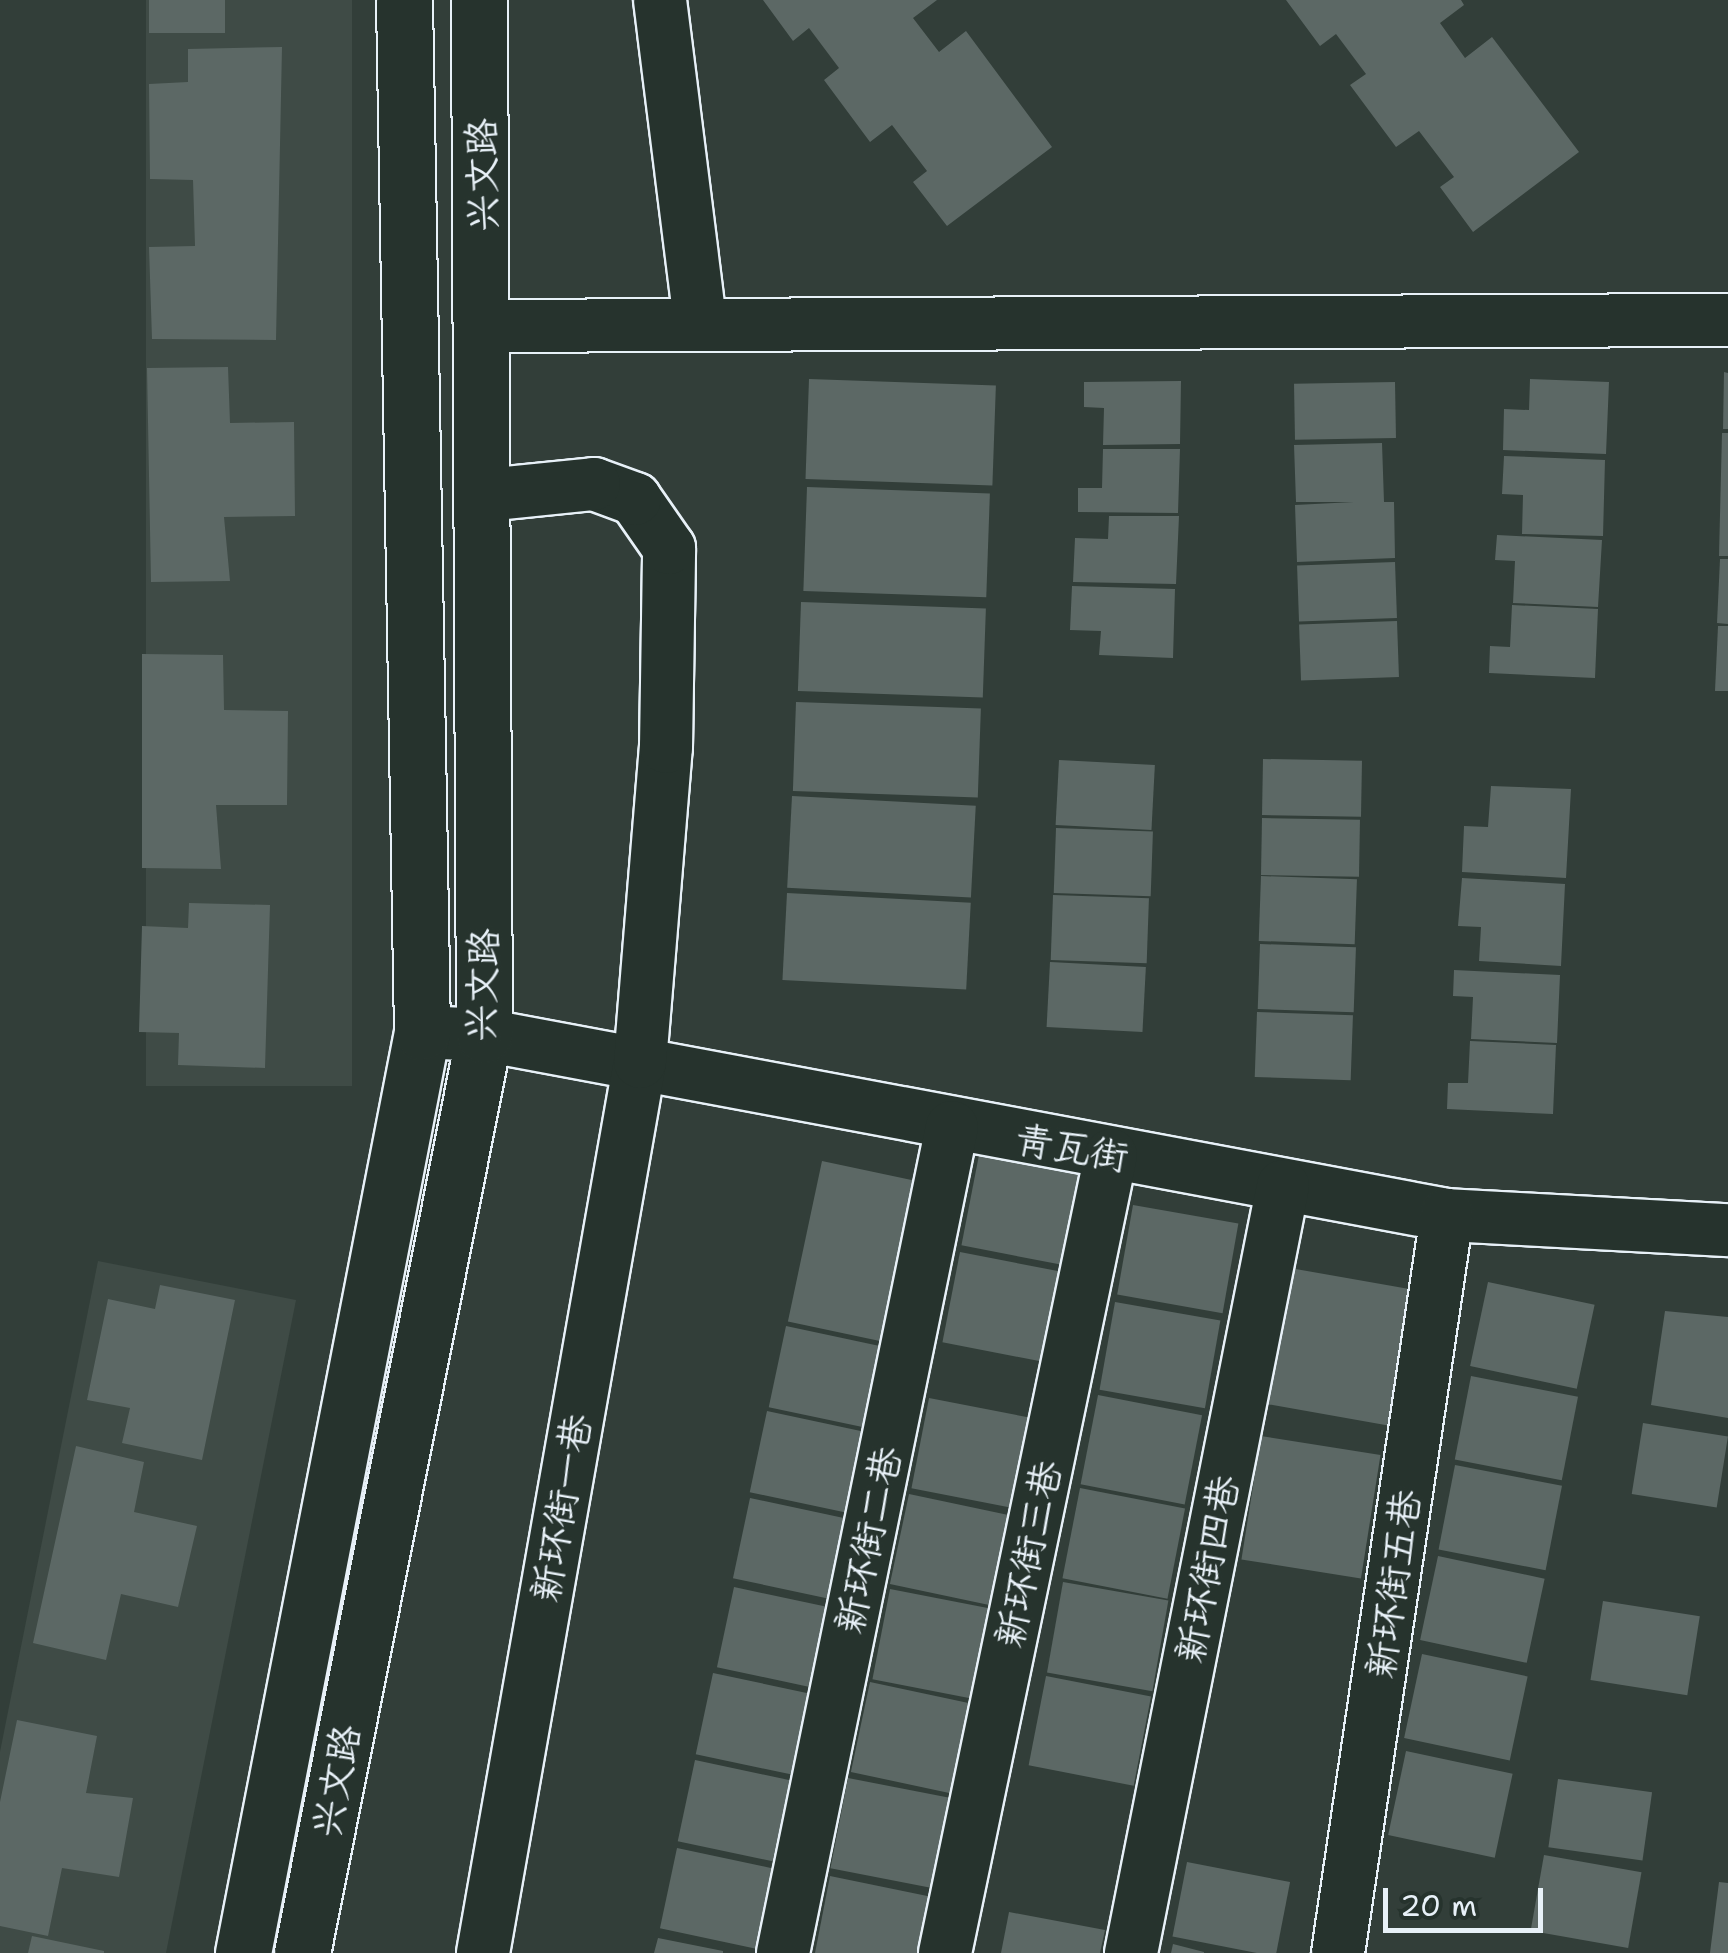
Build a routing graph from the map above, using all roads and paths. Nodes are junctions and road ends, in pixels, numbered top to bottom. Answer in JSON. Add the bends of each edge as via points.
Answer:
{"nodes":[{"id":1,"x":404,"y":0,"type":"edge"},
{"id":2,"x":478,"y":0,"type":"edge"},
{"id":3,"x":660,"y":0,"type":"edge"},
{"id":4,"x":1728,"y":320,"type":"edge"},
{"id":5,"x":700,"y":323,"type":"junction"},
{"id":6,"x":485,"y":326,"type":"junction"},
{"id":7,"x":485,"y":495,"type":"junction"},
{"id":8,"x":422,"y":1032,"type":"junction"},
{"id":9,"x":484,"y":1035,"type":"junction"},
{"id":10,"x":640,"y":1062,"type":"junction"},
{"id":11,"x":952,"y":1127,"type":"junction"},
{"id":12,"x":1111,"y":1155,"type":"junction"},
{"id":13,"x":1283,"y":1186,"type":"junction"},
{"id":14,"x":1447,"y":1214,"type":"junction"},
{"id":15,"x":1728,"y":1230,"type":"edge"},
{"id":16,"x":244,"y":1953,"type":"edge"},
{"id":17,"x":302,"y":1953,"type":"edge"},
{"id":18,"x":483,"y":1953,"type":"edge"},
{"id":19,"x":783,"y":1953,"type":"edge"},
{"id":20,"x":945,"y":1953,"type":"edge"},
{"id":21,"x":1131,"y":1953,"type":"edge"},
{"id":22,"x":1338,"y":1953,"type":"edge"}],
"edges":[{"from":1,"to":8,"type":"main road","name":"兴文路"},
{"from":2,"to":6,"type":"main road","name":"兴文路"},
{"from":3,"to":5,"type":"street"},
{"from":4,"to":5,"type":"street"},
{"from":5,"to":6,"type":"street"},
{"from":6,"to":7,"type":"main road","name":"兴文路"},
{"from":7,"to":9,"type":"main road","name":"兴文路"},
{"from":7,"to":10,"type":"street","name":"新环街一巷","via":[[594,484],[635,500],[669,548],[666,747]]},
{"from":8,"to":9,"type":"street","name":"青瓦街"},
{"from":8,"to":16,"type":"main road","name":"兴文路"},
{"from":9,"to":10,"type":"street","name":"青瓦街"},
{"from":9,"to":17,"type":"main road","name":"兴文路"},
{"from":10,"to":11,"type":"street","name":"青瓦街"},
{"from":10,"to":18,"type":"street","name":"新环街一巷"},
{"from":11,"to":12,"type":"street","name":"青瓦街"},
{"from":11,"to":19,"type":"street","name":"新环街二巷"},
{"from":12,"to":13,"type":"street","name":"青瓦街"},
{"from":12,"to":20,"type":"street","name":"新环街三巷"},
{"from":13,"to":14,"type":"street","name":"青瓦街"},
{"from":13,"to":21,"type":"street","name":"新环街四巷"},
{"from":14,"to":15,"type":"street","name":"青瓦街"},
{"from":14,"to":22,"type":"street","name":"新环街五巷"}]}
